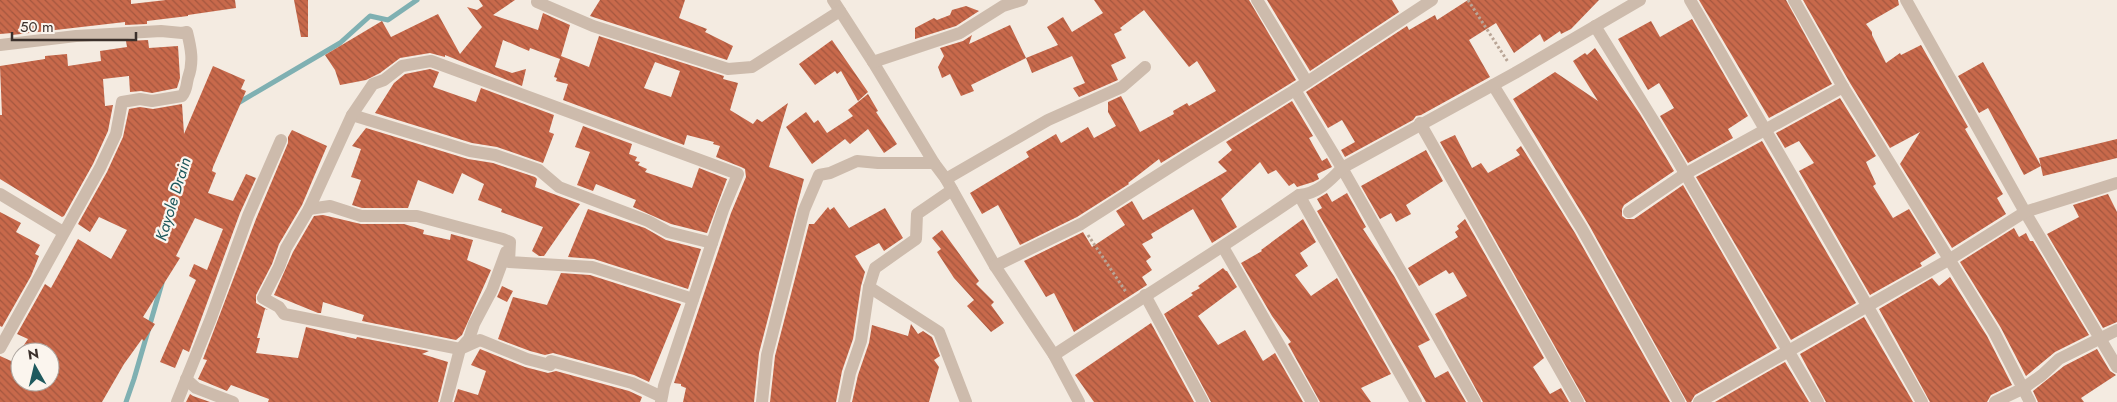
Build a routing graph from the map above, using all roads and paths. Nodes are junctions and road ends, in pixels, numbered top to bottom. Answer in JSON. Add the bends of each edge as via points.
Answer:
{"nodes":[{"id":1,"x":1022,"y":0,"type":"edge"},
{"id":2,"x":1257,"y":0,"type":"edge"},
{"id":3,"x":1432,"y":0,"type":"edge"},
{"id":4,"x":1468,"y":0,"type":"edge"},
{"id":5,"x":1640,"y":0,"type":"edge"},
{"id":6,"x":1690,"y":0,"type":"edge"},
{"id":7,"x":1794,"y":0,"type":"edge"},
{"id":8,"x":1906,"y":0,"type":"edge"},
{"id":9,"x":537,"y":2,"type":"dead end"},
{"id":10,"x":837,"y":5,"type":"edge"},
{"id":11,"x":1595,"y":26,"type":"junction"},
{"id":12,"x":0,"y":45,"type":"edge"},
{"id":13,"x":873,"y":62,"type":"junction"},
{"id":14,"x":1145,"y":67,"type":"dead end"},
{"id":15,"x":1515,"y":73,"type":"junction"},
{"id":16,"x":1307,"y":82,"type":"junction"},
{"id":17,"x":1494,"y":85,"type":"junction"},
{"id":18,"x":1843,"y":87,"type":"junction"},
{"id":19,"x":1296,"y":90,"type":"junction"},
{"id":20,"x":352,"y":115,"type":"junction"},
{"id":21,"x":1420,"y":124,"type":"junction"},
{"id":22,"x":1766,"y":130,"type":"junction"},
{"id":23,"x":281,"y":140,"type":"dead end"},
{"id":24,"x":934,"y":164,"type":"junction"},
{"id":25,"x":1342,"y":168,"type":"junction"},
{"id":26,"x":1685,"y":174,"type":"junction"},
{"id":27,"x":949,"y":185,"type":"junction"},
{"id":28,"x":2115,"y":186,"type":"edge"},
{"id":29,"x":0,"y":194,"type":"edge"},
{"id":30,"x":1299,"y":196,"type":"junction"},
{"id":31,"x":309,"y":209,"type":"junction"},
{"id":32,"x":1629,"y":212,"type":"dead end"},
{"id":33,"x":2025,"y":212,"type":"junction"},
{"id":34,"x":1081,"y":224,"type":"junction"},
{"id":35,"x":63,"y":232,"type":"junction"},
{"id":36,"x":510,"y":242,"type":"junction"},
{"id":37,"x":712,"y":243,"type":"junction"},
{"id":38,"x":1223,"y":247,"type":"junction"},
{"id":39,"x":1950,"y":260,"type":"junction"},
{"id":40,"x":995,"y":266,"type":"junction"},
{"id":41,"x":869,"y":287,"type":"junction"},
{"id":42,"x":1145,"y":295,"type":"junction"},
{"id":43,"x":693,"y":299,"type":"junction"},
{"id":44,"x":1134,"y":303,"type":"junction"},
{"id":45,"x":1868,"y":307,"type":"junction"},
{"id":46,"x":2117,"y":330,"type":"edge"},
{"id":47,"x":2100,"y":338,"type":"junction"},
{"id":48,"x":0,"y":348,"type":"edge"},
{"id":49,"x":460,"y":349,"type":"junction"},
{"id":50,"x":1789,"y":351,"type":"junction"},
{"id":51,"x":1054,"y":355,"type":"junction"},
{"id":52,"x":2117,"y":367,"type":"edge"},
{"id":53,"x":186,"y":379,"type":"junction"},
{"id":54,"x":2022,"y":390,"type":"junction"},
{"id":55,"x":662,"y":399,"type":"edge"},
{"id":56,"x":1706,"y":401,"type":"edge"},
{"id":57,"x":177,"y":402,"type":"edge"},
{"id":58,"x":233,"y":402,"type":"edge"},
{"id":59,"x":446,"y":402,"type":"edge"},
{"id":60,"x":762,"y":402,"type":"edge"},
{"id":61,"x":844,"y":402,"type":"edge"},
{"id":62,"x":966,"y":402,"type":"edge"},
{"id":63,"x":1079,"y":402,"type":"edge"},
{"id":64,"x":1203,"y":402,"type":"edge"},
{"id":65,"x":1312,"y":402,"type":"edge"},
{"id":66,"x":1416,"y":402,"type":"edge"},
{"id":67,"x":1475,"y":402,"type":"edge"},
{"id":68,"x":1578,"y":402,"type":"edge"},
{"id":69,"x":1678,"y":402,"type":"edge"},
{"id":70,"x":1818,"y":402,"type":"edge"},
{"id":71,"x":1922,"y":402,"type":"edge"},
{"id":72,"x":1995,"y":402,"type":"edge"},
{"id":73,"x":2030,"y":402,"type":"edge"}],
"edges":[{"from":1,"to":13,"type":"street","via":[[1003,6],[960,33]]},
{"from":2,"to":16,"type":"street"},
{"from":3,"to":16,"type":"street"},
{"from":4,"to":15,"type":"path"},
{"from":5,"to":11,"type":"street"},
{"from":6,"to":22,"type":"street"},
{"from":7,"to":18,"type":"street"},
{"from":8,"to":33,"type":"street"},
{"from":9,"to":10,"type":"street","via":[[593,26],[728,69],[752,67]]},
{"from":10,"to":13,"type":"street"},
{"from":11,"to":15,"type":"street"},
{"from":11,"to":26,"type":"street"},
{"from":12,"to":35,"type":"street","via":[[76,36],[187,32],[192,54],[187,89],[182,96],[122,102],[116,134]]},
{"from":13,"to":24,"type":"street"},
{"from":14,"to":27,"type":"street","via":[[1122,87],[1048,120]]},
{"from":15,"to":17,"type":"street"},
{"from":16,"to":19,"type":"street"},
{"from":17,"to":21,"type":"street"},
{"from":17,"to":69,"type":"street","via":[[1582,229]]},
{"from":18,"to":22,"type":"street"},
{"from":18,"to":39,"type":"street"},
{"from":19,"to":25,"type":"street"},
{"from":19,"to":34,"type":"street"},
{"from":20,"to":31,"type":"street"},
{"from":20,"to":37,"type":"street","via":[[539,170],[559,187],[648,221],[668,232]]},
{"from":20,"to":37,"type":"street","via":[[373,84],[402,66],[431,61],[738,174]]},
{"from":21,"to":25,"type":"street"},
{"from":21,"to":68,"type":"street"},
{"from":22,"to":26,"type":"street"},
{"from":22,"to":45,"type":"street"},
{"from":23,"to":53,"type":"street","via":[[248,216]]},
{"from":24,"to":27,"type":"street"},
{"from":24,"to":60,"type":"street","via":[[857,161],[818,175],[804,210],[769,345]]},
{"from":25,"to":30,"type":"street","via":[[1321,188]]},
{"from":25,"to":67,"type":"street"},
{"from":26,"to":32,"type":"street"},
{"from":26,"to":50,"type":"street"},
{"from":27,"to":40,"type":"street"},
{"from":27,"to":41,"type":"street","via":[[917,214],[916,239],[875,268]]},
{"from":28,"to":33,"type":"street"},
{"from":29,"to":35,"type":"street"},
{"from":30,"to":38,"type":"street"},
{"from":30,"to":66,"type":"street"},
{"from":31,"to":36,"type":"street","via":[[330,206],[361,216],[417,216]]},
{"from":31,"to":49,"type":"street","via":[[286,248],[263,298],[279,307],[284,314]]},
{"from":33,"to":39,"type":"street"},
{"from":33,"to":47,"type":"street"},
{"from":34,"to":40,"type":"street"},
{"from":34,"to":44,"type":"path"},
{"from":35,"to":48,"type":"street"},
{"from":36,"to":43,"type":"street","via":[[509,262],[592,267]]},
{"from":36,"to":49,"type":"street","via":[[492,290],[469,339]]},
{"from":37,"to":43,"type":"street"},
{"from":38,"to":42,"type":"street"},
{"from":38,"to":65,"type":"street"},
{"from":39,"to":45,"type":"street"},
{"from":39,"to":54,"type":"street","via":[[1994,332]]},
{"from":40,"to":51,"type":"street"},
{"from":41,"to":61,"type":"street","via":[[862,341]]},
{"from":41,"to":62,"type":"street","via":[[938,332]]},
{"from":42,"to":44,"type":"street"},
{"from":42,"to":64,"type":"street"},
{"from":43,"to":55,"type":"street"},
{"from":44,"to":51,"type":"street"},
{"from":45,"to":50,"type":"street"},
{"from":45,"to":71,"type":"street"},
{"from":46,"to":47,"type":"street"},
{"from":47,"to":52,"type":"street"},
{"from":47,"to":54,"type":"street","via":[[2059,359]]},
{"from":49,"to":55,"type":"street","via":[[480,340],[527,359],[550,365],[551,361],[632,383]]},
{"from":49,"to":59,"type":"street"},
{"from":50,"to":56,"type":"street"},
{"from":50,"to":70,"type":"street"},
{"from":51,"to":63,"type":"street"},
{"from":53,"to":57,"type":"street"},
{"from":53,"to":58,"type":"street","via":[[196,388]]},
{"from":54,"to":72,"type":"street"},
{"from":54,"to":73,"type":"street"}]}
